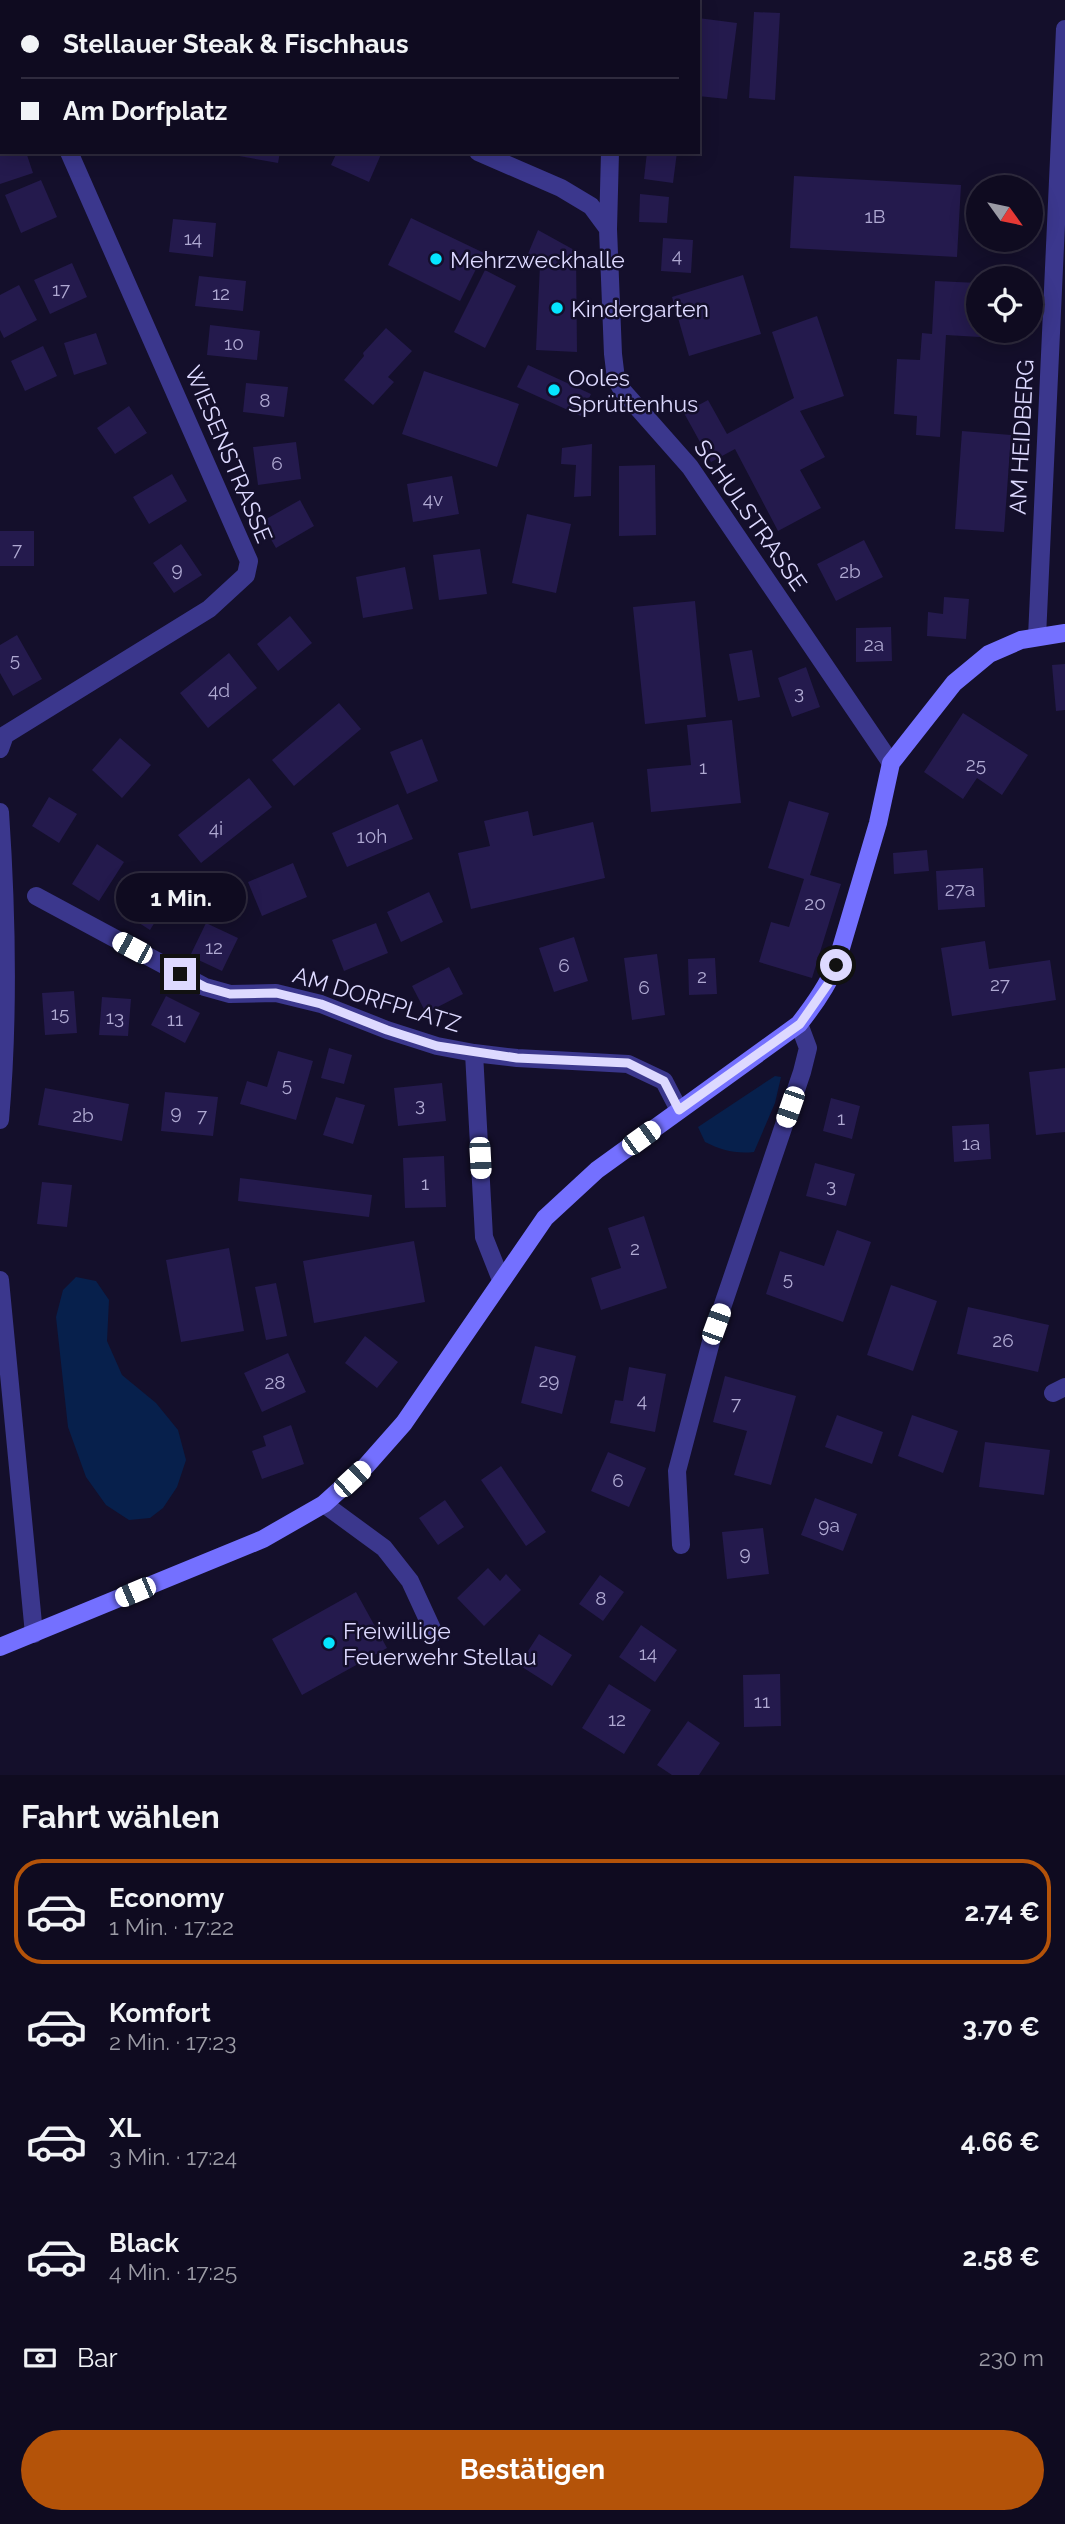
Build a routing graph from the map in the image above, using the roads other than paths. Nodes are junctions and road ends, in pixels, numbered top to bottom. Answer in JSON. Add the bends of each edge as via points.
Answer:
{"nodes":[{"id":1,"x":1065,"y":29,"type":"edge"},
{"id":2,"x":70,"y":154,"type":"edge"},
{"id":3,"x":483,"y":154,"type":"edge"},
{"id":4,"x":610,"y":154,"type":"edge"},
{"id":5,"x":608,"y":229,"type":"junction"},
{"id":6,"x":1065,"y":633,"type":"edge"},
{"id":7,"x":1037,"y":637,"type":"junction"},
{"id":8,"x":0,"y":749,"type":"edge"},
{"id":9,"x":891,"y":762,"type":"junction"},
{"id":10,"x":0,"y":812,"type":"edge"},
{"id":11,"x":36,"y":896,"type":"dead end"},
{"id":12,"x":800,"y":1024,"type":"junction"},
{"id":13,"x":474,"y":1053,"type":"junction"},
{"id":14,"x":679,"y":1110,"type":"junction"},
{"id":15,"x":0,"y":1120,"type":"edge"},
{"id":16,"x":0,"y":1280,"type":"edge"},
{"id":17,"x":501,"y":1280,"type":"junction"},
{"id":18,"x":324,"y":1504,"type":"junction"},
{"id":19,"x":681,"y":1545,"type":"dead end"},
{"id":20,"x":434,"y":1633,"type":"dead end"},
{"id":21,"x":34,"y":1634,"type":"junction"},
{"id":22,"x":0,"y":1647,"type":"edge"}],
"edges":[{"from":1,"to":7,"type":"street","name":"AM HEIDBERG"},
{"from":2,"to":8,"type":"street","name":"WIESENSTRASSE","via":[[249,561],[246,575],[209,608],[5,735]]},
{"from":3,"to":5,"type":"street","via":[[561,188],[591,206]]},
{"from":4,"to":5,"type":"street","name":"SCHULSTRASSE"},
{"from":5,"to":9,"type":"street","name":"SCHULSTRASSE","via":[[616,379],[690,467]]},
{"from":6,"to":7,"type":"street"},
{"from":7,"to":9,"type":"street","via":[[989,654],[954,683]]},
{"from":9,"to":12,"type":"street","via":[[836,965]]},
{"from":10,"to":15,"type":"street","via":[[6,1036]]},
{"from":11,"to":13,"type":"street","name":"AM DORFPLATZ","via":[[205,987],[230,994],[276,993],[321,1004],[387,1030]]},
{"from":12,"to":14,"type":"street"},
{"from":12,"to":19,"type":"street","via":[[808,1048],[802,1072],[713,1334],[677,1471]]},
{"from":13,"to":14,"type":"street","name":"AM DORFPLATZ","via":[[628,1063],[664,1081]]},
{"from":13,"to":17,"type":"street","name":"AM DORFPLATZ","via":[[484,1237]]},
{"from":14,"to":17,"type":"street","via":[[597,1170],[545,1218]]},
{"from":16,"to":21,"type":"street"},
{"from":17,"to":18,"type":"street","via":[[404,1423]]},
{"from":18,"to":20,"type":"street","via":[[384,1548],[410,1581]]},
{"from":18,"to":21,"type":"street","via":[[263,1539]]},
{"from":21,"to":22,"type":"street"}]}
